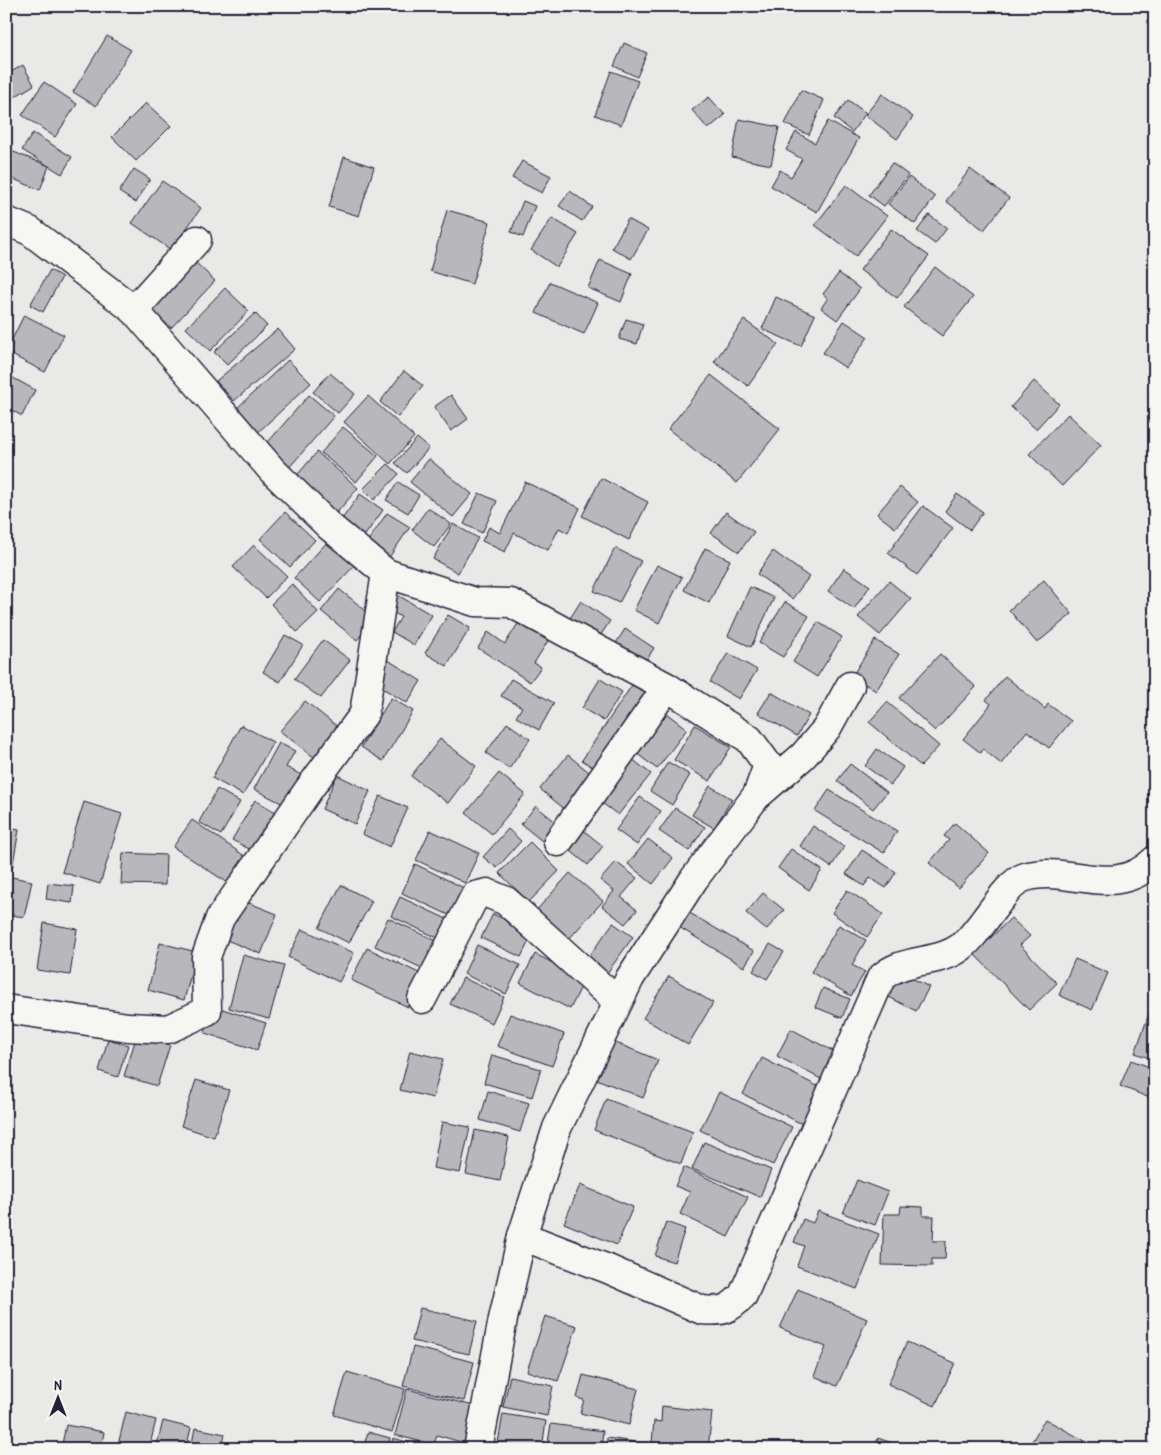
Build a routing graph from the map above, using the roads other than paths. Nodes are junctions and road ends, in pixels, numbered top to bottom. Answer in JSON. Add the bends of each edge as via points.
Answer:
{"nodes":[{"id":1,"x":6,"y":221,"type":"edge"},
{"id":2,"x":197,"y":240,"type":"dead end"},
{"id":3,"x":134,"y":310,"type":"junction"},
{"id":4,"x":386,"y":573,"type":"junction"},
{"id":5,"x":667,"y":686,"type":"junction"},
{"id":6,"x":850,"y":686,"type":"dead end"},
{"id":7,"x":757,"y":795,"type":"junction"},
{"id":8,"x":558,"y":842,"type":"dead end"},
{"id":9,"x":1155,"y":860,"type":"edge"},
{"id":10,"x":422,"y":999,"type":"dead end"},
{"id":11,"x":618,"y":1002,"type":"junction"},
{"id":12,"x":6,"y":1010,"type":"edge"},
{"id":13,"x":522,"y":1236,"type":"junction"},
{"id":14,"x":478,"y":1449,"type":"edge"}],
"edges":[{"from":1,"to":3,"type":"street","via":[[30,230]]},
{"from":2,"to":3,"type":"street"},
{"from":3,"to":4,"type":"street","via":[[272,470],[329,526]]},
{"from":4,"to":5,"type":"street","via":[[475,602],[512,603]]},
{"from":4,"to":12,"type":"street","via":[[364,714],[220,918],[206,957],[206,1011],[168,1029],[128,1028]]},
{"from":5,"to":7,"type":"street","via":[[749,739],[768,765]]},
{"from":5,"to":8,"type":"street"},
{"from":6,"to":7,"type":"street","via":[[828,728],[803,756]]},
{"from":7,"to":11,"type":"street","via":[[694,879]]},
{"from":9,"to":13,"type":"street","via":[[1142,872],[1122,880],[1045,874],[1023,878],[1009,888],[986,921],[961,947],[926,961],[898,966],[881,978],[743,1295],[732,1307],[718,1312],[702,1310],[608,1268]]},
{"from":10,"to":11,"type":"street","via":[[475,896],[488,893],[506,902]]},
{"from":11,"to":13,"type":"street","via":[[557,1128]]},
{"from":13,"to":14,"type":"street"}]}
